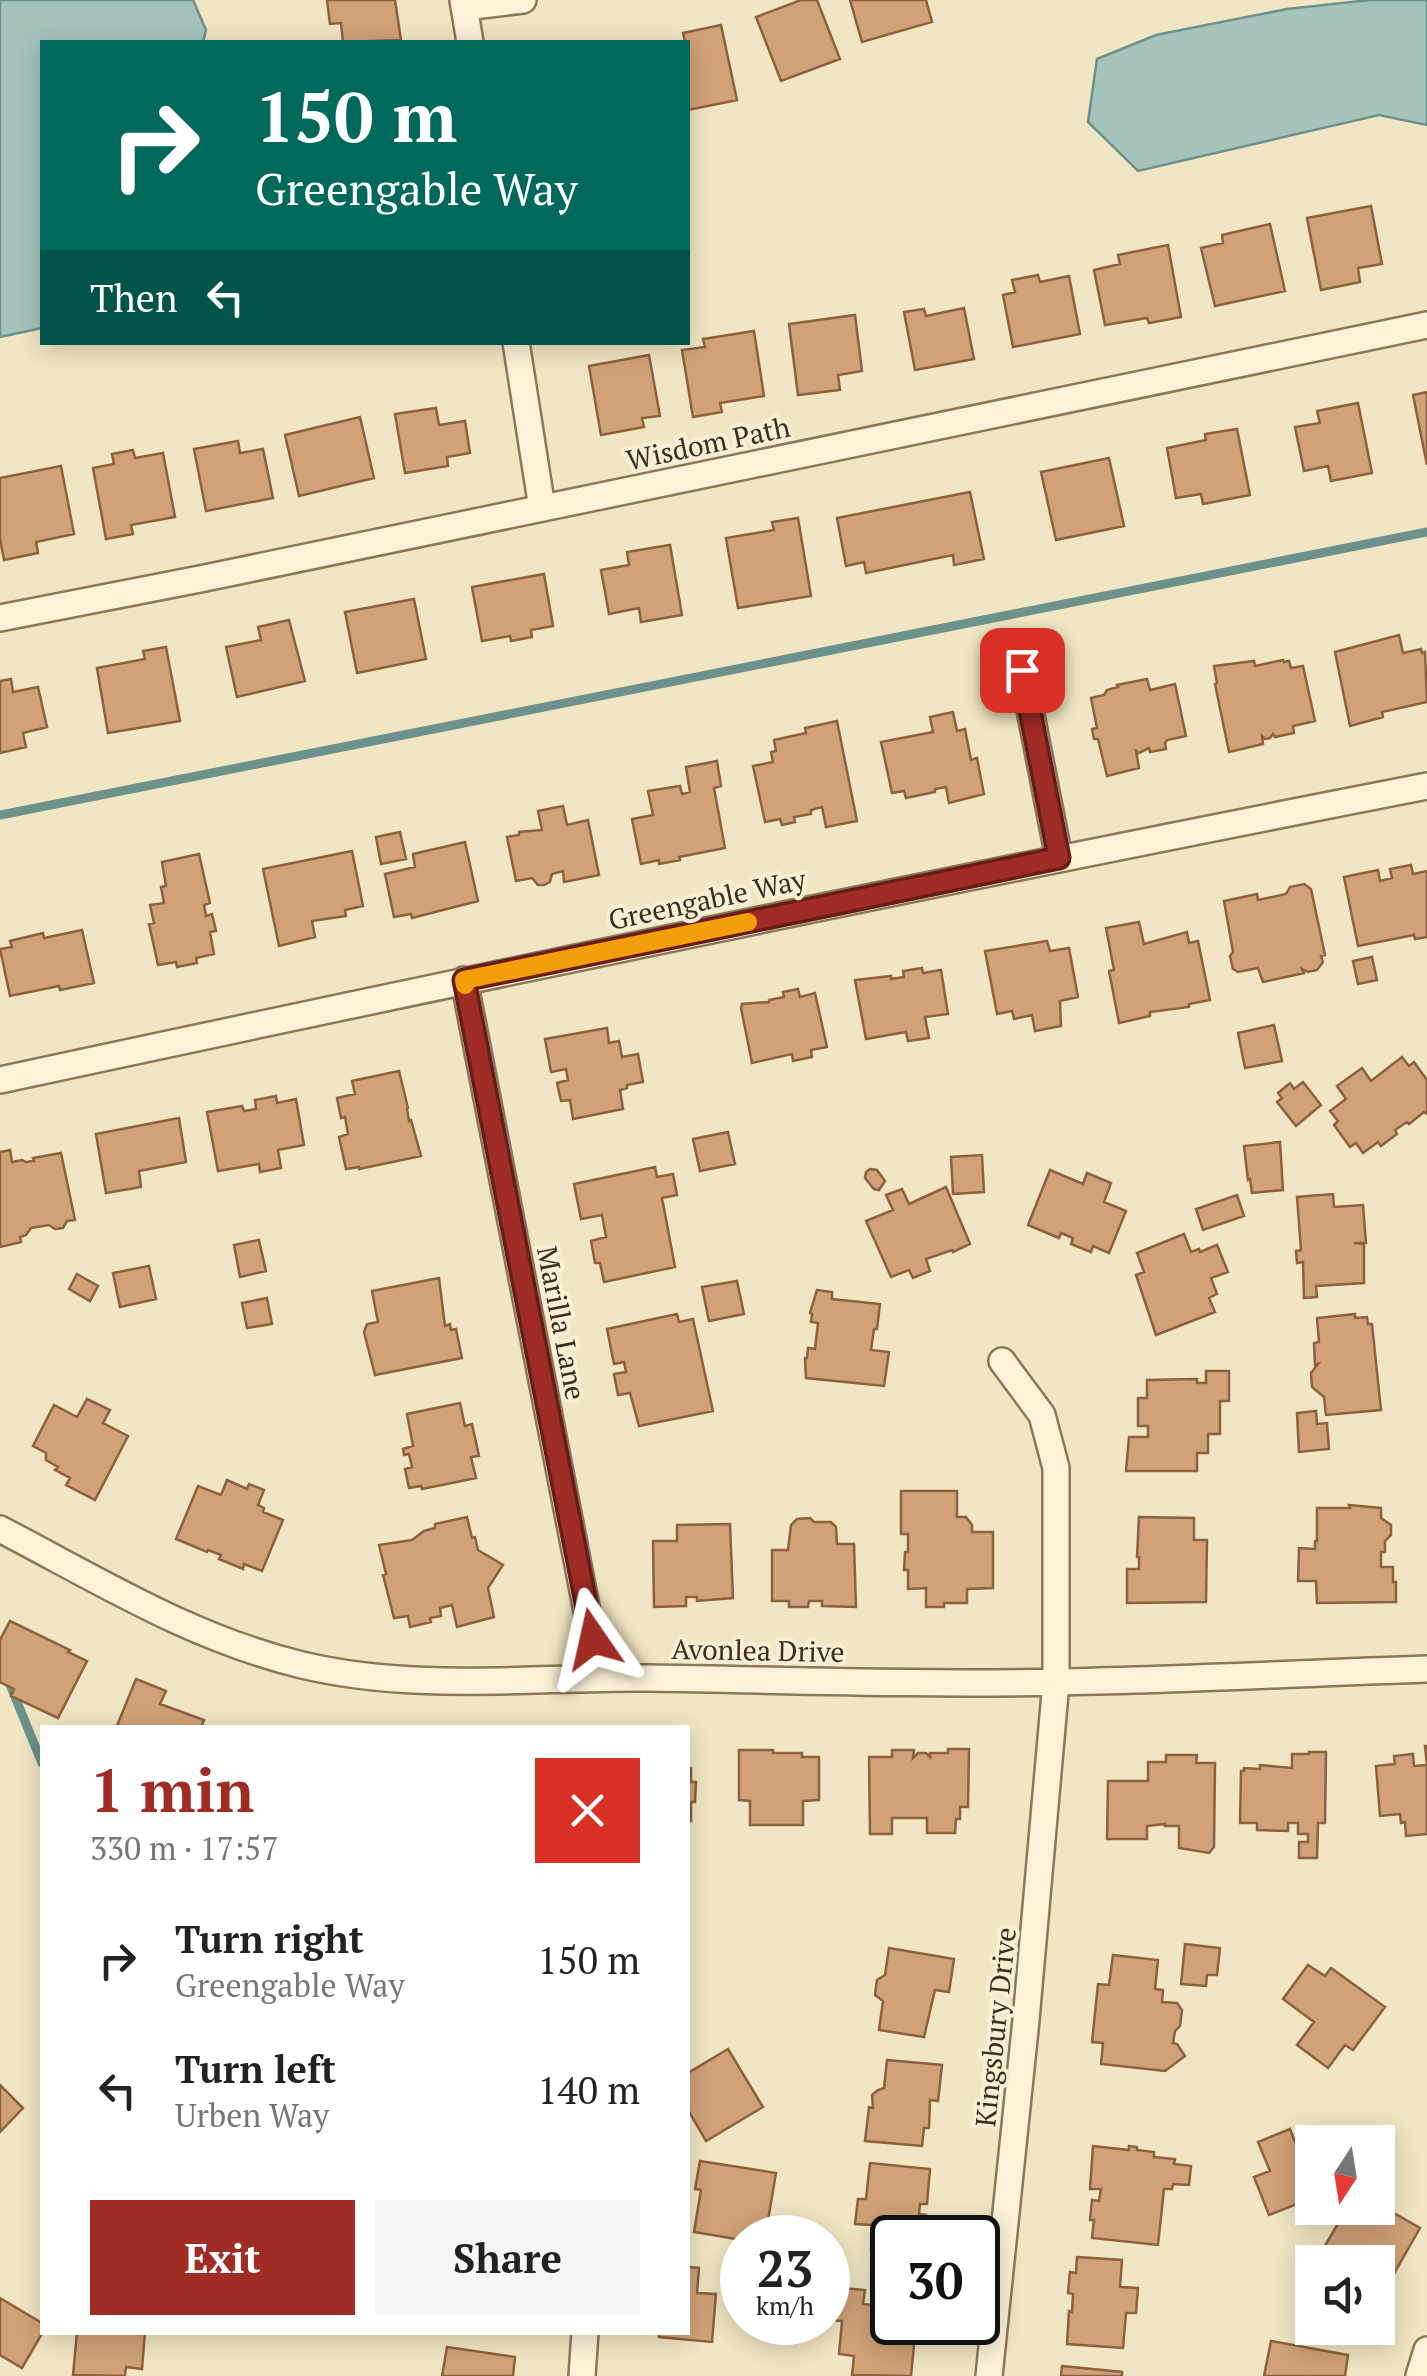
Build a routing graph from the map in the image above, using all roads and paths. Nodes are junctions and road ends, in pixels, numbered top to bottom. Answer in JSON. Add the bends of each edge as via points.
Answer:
{"nodes":[{"id":1,"x":523,"y":0,"type":"edge"},
{"id":2,"x":464,"y":4,"type":"edge"},
{"id":3,"x":470,"y":40,"type":"edge"},
{"id":4,"x":1427,"y":325,"type":"edge"},
{"id":5,"x":516,"y":345,"type":"edge"},
{"id":6,"x":542,"y":508,"type":"junction"},
{"id":7,"x":0,"y":618,"type":"edge"},
{"id":8,"x":1022,"y":670,"type":"dead end"},
{"id":9,"x":1427,"y":786,"type":"edge"},
{"id":10,"x":1059,"y":858,"type":"junction"},
{"id":11,"x":464,"y":980,"type":"junction"},
{"id":12,"x":0,"y":1080,"type":"edge"},
{"id":13,"x":1002,"y":1361,"type":"dead end"},
{"id":14,"x":0,"y":1528,"type":"edge"},
{"id":15,"x":1427,"y":1668,"type":"edge"},
{"id":16,"x":600,"y":1678,"type":"junction"},
{"id":17,"x":1056,"y":1682,"type":"junction"},
{"id":18,"x":584,"y":2335,"type":"edge"},
{"id":19,"x":1427,"y":2350,"type":"edge"},
{"id":20,"x":582,"y":2376,"type":"edge"},
{"id":21,"x":988,"y":2376,"type":"edge"},
{"id":22,"x":1419,"y":2376,"type":"edge"}],
"edges":[{"from":1,"to":2,"type":"street"},
{"from":2,"to":3,"type":"street"},
{"from":4,"to":6,"type":"street","name":"Wisdom Path"},
{"from":5,"to":6,"type":"street"},
{"from":6,"to":7,"type":"street","name":"Wisdom Path"},
{"from":8,"to":10,"type":"street"},
{"from":9,"to":10,"type":"street","name":"Greengable Way"},
{"from":10,"to":11,"type":"street","name":"Greengable Way"},
{"from":11,"to":12,"type":"street","name":"Greengable Way"},
{"from":11,"to":16,"type":"street","name":"Marilla Lane"},
{"from":13,"to":17,"type":"street","name":"Kingsbury Drive","via":[[1042,1415],[1056,1468]]},
{"from":14,"to":16,"type":"street","name":"Avonlea Drive","via":[[204,1634],[305,1666],[438,1682]]},
{"from":15,"to":17,"type":"street","name":"Avonlea Drive"},
{"from":16,"to":17,"type":"street","name":"Avonlea Drive"},
{"from":17,"to":21,"type":"street","name":"Kingsbury Drive"},
{"from":18,"to":20,"type":"street"},
{"from":19,"to":22,"type":"street"}]}
